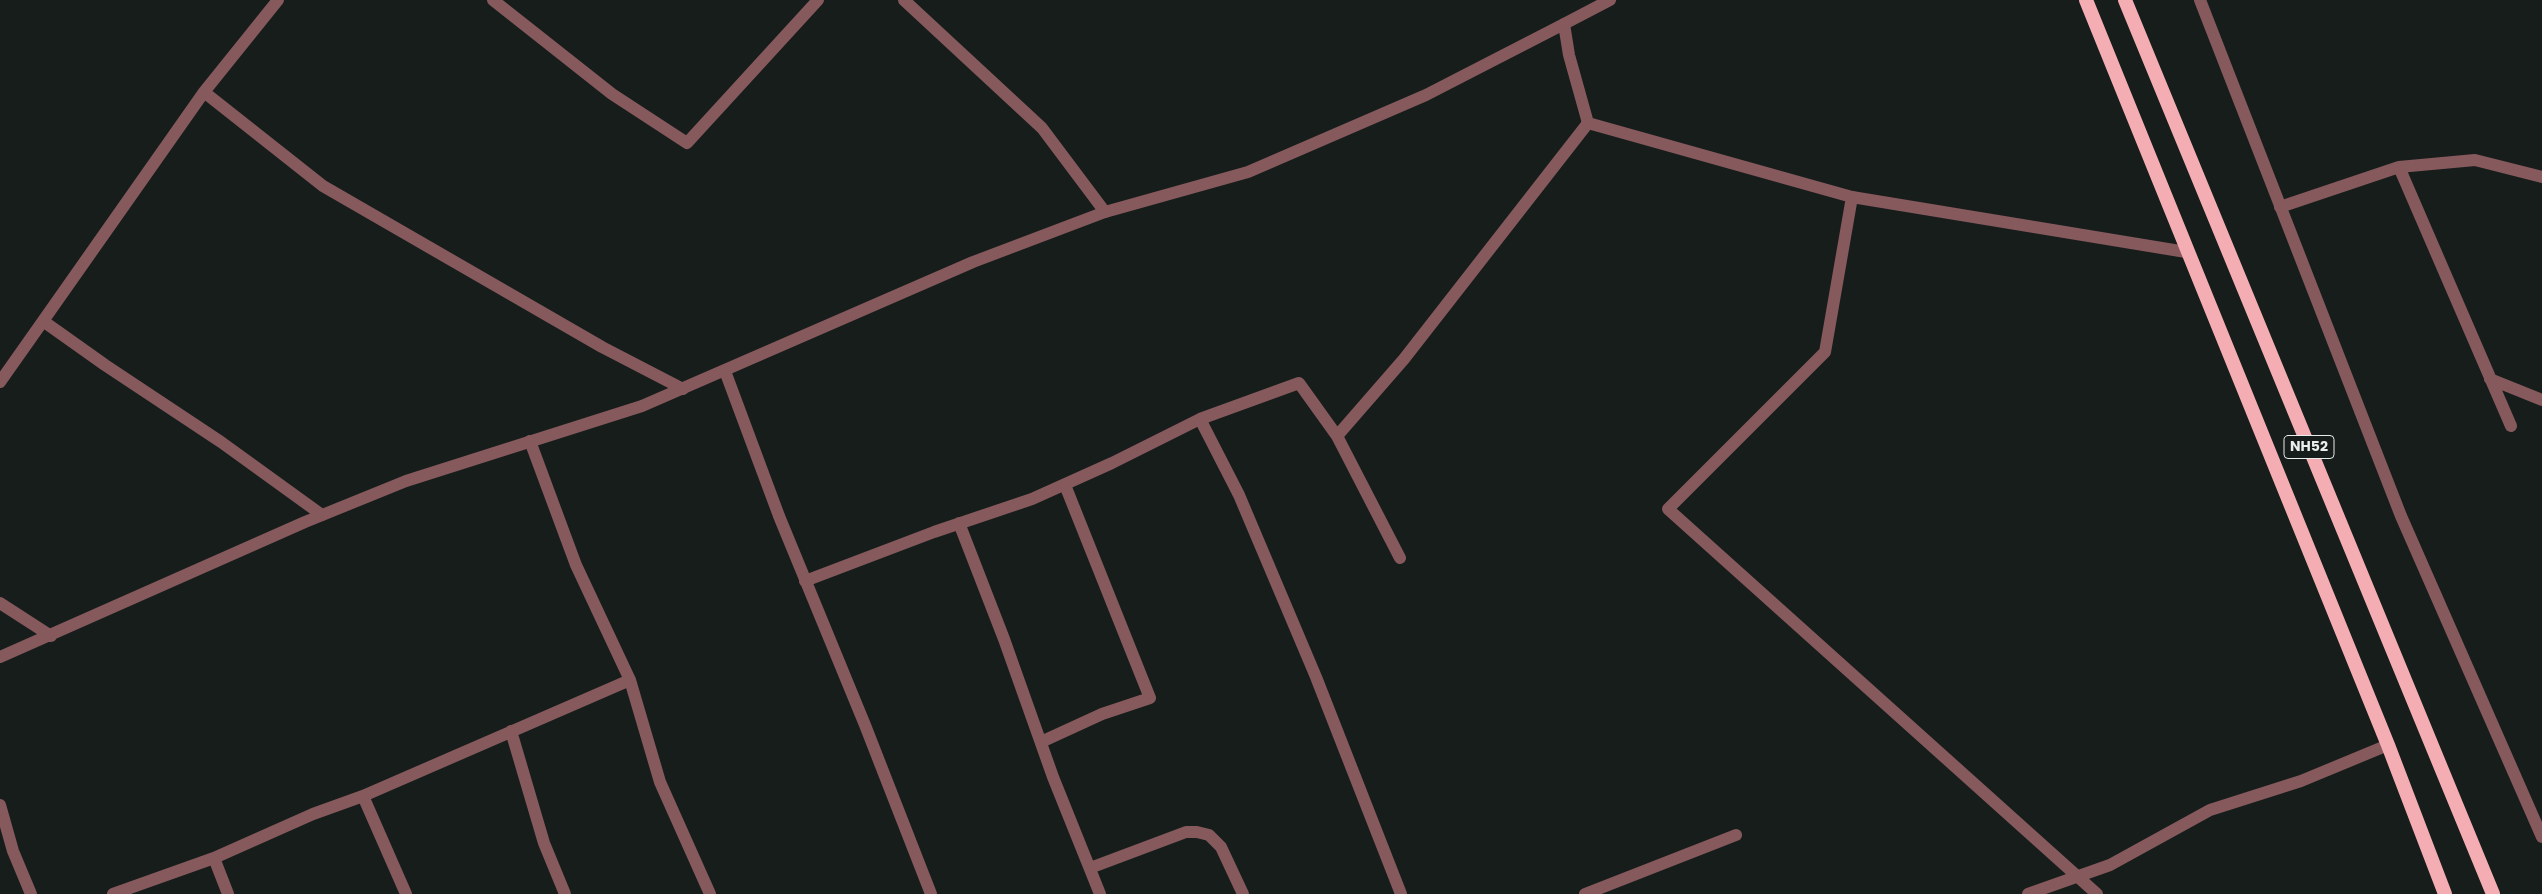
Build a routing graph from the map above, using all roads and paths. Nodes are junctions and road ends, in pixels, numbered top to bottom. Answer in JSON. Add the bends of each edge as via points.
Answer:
{"nodes":[{"id":1,"x":278,"y":0,"type":"edge"},
{"id":2,"x":493,"y":0,"type":"edge"},
{"id":3,"x":818,"y":0,"type":"edge"},
{"id":4,"x":904,"y":0,"type":"edge"},
{"id":5,"x":1610,"y":0,"type":"edge"},
{"id":6,"x":2086,"y":0,"type":"edge"},
{"id":7,"x":2125,"y":0,"type":"edge"},
{"id":8,"x":2200,"y":0,"type":"edge"},
{"id":9,"x":1564,"y":24,"type":"junction"},
{"id":10,"x":204,"y":92,"type":"junction"},
{"id":11,"x":1588,"y":123,"type":"junction"},
{"id":12,"x":2399,"y":167,"type":"junction"},
{"id":13,"x":2542,"y":177,"type":"edge"},
{"id":14,"x":1852,"y":197,"type":"junction"},
{"id":15,"x":2280,"y":207,"type":"junction"},
{"id":16,"x":1105,"y":212,"type":"junction"},
{"id":17,"x":2186,"y":252,"type":"junction"},
{"id":18,"x":43,"y":320,"type":"junction"},
{"id":19,"x":725,"y":371,"type":"junction"},
{"id":20,"x":2490,"y":379,"type":"junction"},
{"id":21,"x":0,"y":382,"type":"edge"},
{"id":22,"x":683,"y":389,"type":"junction"},
{"id":23,"x":2542,"y":400,"type":"edge"},
{"id":24,"x":1200,"y":419,"type":"junction"},
{"id":25,"x":2511,"y":426,"type":"dead end"},
{"id":26,"x":1337,"y":436,"type":"junction"},
{"id":27,"x":530,"y":441,"type":"junction"},
{"id":28,"x":1064,"y":485,"type":"junction"},
{"id":29,"x":322,"y":514,"type":"junction"},
{"id":30,"x":959,"y":524,"type":"junction"},
{"id":31,"x":1400,"y":558,"type":"dead end"},
{"id":32,"x":805,"y":581,"type":"junction"},
{"id":33,"x":0,"y":603,"type":"edge"},
{"id":34,"x":51,"y":636,"type":"junction"},
{"id":35,"x":0,"y":657,"type":"edge"},
{"id":36,"x":630,"y":680,"type":"junction"},
{"id":37,"x":511,"y":731,"type":"junction"},
{"id":38,"x":1041,"y":742,"type":"junction"},
{"id":39,"x":2388,"y":745,"type":"junction"},
{"id":40,"x":363,"y":796,"type":"junction"},
{"id":41,"x":0,"y":805,"type":"edge"},
{"id":42,"x":1736,"y":835,"type":"dead end"},
{"id":43,"x":2542,"y":837,"type":"edge"},
{"id":44,"x":214,"y":858,"type":"junction"},
{"id":45,"x":1090,"y":868,"type":"junction"},
{"id":46,"x":2076,"y":877,"type":"junction"},
{"id":47,"x":31,"y":894,"type":"edge"},
{"id":48,"x":113,"y":894,"type":"edge"},
{"id":49,"x":228,"y":894,"type":"edge"},
{"id":50,"x":406,"y":894,"type":"edge"},
{"id":51,"x":565,"y":894,"type":"edge"},
{"id":52,"x":710,"y":894,"type":"edge"},
{"id":53,"x":931,"y":894,"type":"edge"},
{"id":54,"x":1100,"y":894,"type":"edge"},
{"id":55,"x":1243,"y":894,"type":"edge"},
{"id":56,"x":1401,"y":894,"type":"edge"},
{"id":57,"x":1585,"y":894,"type":"edge"},
{"id":58,"x":2028,"y":894,"type":"edge"},
{"id":59,"x":2097,"y":894,"type":"edge"},
{"id":60,"x":2445,"y":894,"type":"edge"},
{"id":61,"x":2493,"y":894,"type":"edge"}],
"edges":[{"from":1,"to":10,"type":"street"},
{"from":2,"to":3,"type":"street","via":[[612,94],[687,143]]},
{"from":4,"to":16,"type":"street","via":[[1042,128]]},
{"from":5,"to":9,"type":"street"},
{"from":6,"to":17,"type":"highway","number":"NH52"},
{"from":7,"to":61,"type":"highway","number":"NH52"},
{"from":8,"to":15,"type":"street"},
{"from":9,"to":11,"type":"street"},
{"from":9,"to":16,"type":"street","via":[[1426,95],[1248,172]]},
{"from":10,"to":18,"type":"street"},
{"from":10,"to":22,"type":"street","via":[[323,186],[602,347]]},
{"from":11,"to":14,"type":"street"},
{"from":11,"to":26,"type":"street","via":[[1404,359]]},
{"from":12,"to":13,"type":"street","via":[[2475,160]]},
{"from":12,"to":15,"type":"street"},
{"from":12,"to":20,"type":"street"},
{"from":14,"to":17,"type":"street"},
{"from":14,"to":46,"type":"street","via":[[1825,352],[1668,509]]},
{"from":15,"to":43,"type":"street","via":[[2401,516]]},
{"from":16,"to":19,"type":"street","via":[[973,262]]},
{"from":17,"to":39,"type":"highway","number":"NH52"},
{"from":18,"to":21,"type":"street"},
{"from":18,"to":29,"type":"street"},
{"from":19,"to":22,"type":"street"},
{"from":19,"to":32,"type":"street"},
{"from":20,"to":23,"type":"street"},
{"from":20,"to":25,"type":"street"},
{"from":22,"to":27,"type":"street","via":[[642,406]]},
{"from":24,"to":26,"type":"street","via":[[1299,383]]},
{"from":24,"to":28,"type":"street"},
{"from":24,"to":56,"type":"street","via":[[1239,495],[1316,677]]},
{"from":26,"to":31,"type":"street"},
{"from":27,"to":29,"type":"street","via":[[406,481]]},
{"from":27,"to":36,"type":"street","via":[[576,565]]},
{"from":28,"to":30,"type":"street"},
{"from":28,"to":38,"type":"street","via":[[1150,698],[1102,714]]},
{"from":29,"to":34,"type":"street"},
{"from":30,"to":32,"type":"street"},
{"from":30,"to":38,"type":"street"},
{"from":32,"to":53,"type":"street"},
{"from":33,"to":34,"type":"street"},
{"from":34,"to":35,"type":"street"},
{"from":36,"to":37,"type":"street"},
{"from":36,"to":52,"type":"street","via":[[660,782]]},
{"from":37,"to":40,"type":"street"},
{"from":37,"to":51,"type":"street","via":[[544,843]]},
{"from":38,"to":45,"type":"street"},
{"from":39,"to":46,"type":"street","via":[[2301,782],[2210,810],[2110,865]]},
{"from":39,"to":60,"type":"highway","number":"NH52"},
{"from":40,"to":44,"type":"street","via":[[313,814]]},
{"from":40,"to":50,"type":"street"},
{"from":41,"to":47,"type":"street","via":[[13,851]]},
{"from":42,"to":57,"type":"street"},
{"from":44,"to":48,"type":"street"},
{"from":44,"to":49,"type":"street"},
{"from":45,"to":54,"type":"street"},
{"from":45,"to":55,"type":"street","via":[[1186,832],[1197,832],[1209,835],[1221,847]]},
{"from":46,"to":58,"type":"street"},
{"from":46,"to":59,"type":"street"}]}
